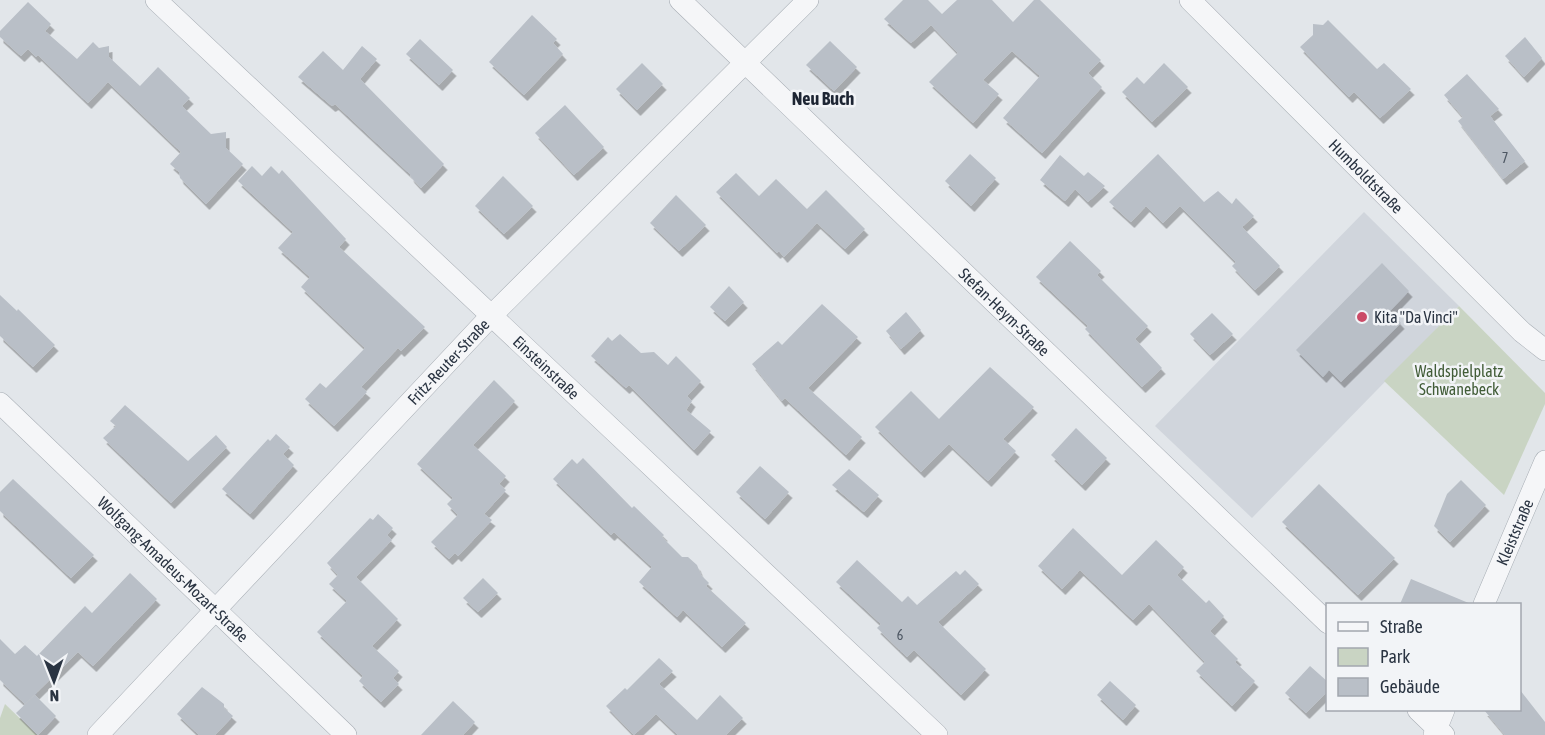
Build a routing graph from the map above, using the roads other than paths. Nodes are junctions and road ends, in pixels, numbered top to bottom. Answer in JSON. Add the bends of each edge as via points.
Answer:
{"nodes":[{"id":1,"x":156,"y":0,"type":"edge"},
{"id":2,"x":680,"y":0,"type":"edge"},
{"id":3,"x":808,"y":0,"type":"edge"},
{"id":4,"x":1190,"y":0,"type":"edge"},
{"id":5,"x":744,"y":62,"type":"junction"},
{"id":6,"x":490,"y":317,"type":"junction"},
{"id":7,"x":1545,"y":350,"type":"edge"},
{"id":8,"x":0,"y":403,"type":"edge"},
{"id":9,"x":1545,"y":461,"type":"edge"},
{"id":10,"x":1484,"y":603,"type":"edge"},
{"id":11,"x":216,"y":610,"type":"junction"},
{"id":12,"x":1326,"y":621,"type":"edge"},
{"id":13,"x":1419,"y":711,"type":"edge"},
{"id":14,"x":1440,"y":727,"type":"edge"},
{"id":15,"x":98,"y":735,"type":"edge"},
{"id":16,"x":346,"y":735,"type":"edge"},
{"id":17,"x":937,"y":735,"type":"edge"}],
"edges":[{"from":1,"to":6,"type":"street","name":"Einsteinstraße"},
{"from":2,"to":5,"type":"street","name":"Stefan-Heym-Straße"},
{"from":3,"to":5,"type":"street","name":"Fritz-Reuter-Straße"},
{"from":4,"to":7,"type":"street","name":"Humboldtstraße","via":[[1522,332]]},
{"from":5,"to":6,"type":"street","name":"Fritz-Reuter-Straße"},
{"from":5,"to":12,"type":"street","name":"Stefan-Heym-Straße"},
{"from":6,"to":11,"type":"street","name":"Fritz-Reuter-Straße"},
{"from":6,"to":17,"type":"street","name":"Einsteinstraße"},
{"from":8,"to":11,"type":"street","name":"Wolfgang-Amadeus-Mozart-Straße"},
{"from":9,"to":10,"type":"street","name":"Kleiststraße"},
{"from":11,"to":15,"type":"street","name":"Fritz-Reuter-Straße"},
{"from":11,"to":16,"type":"street","name":"Wolfgang-Amadeus-Mozart-Straße"},
{"from":13,"to":14,"type":"street"}]}
